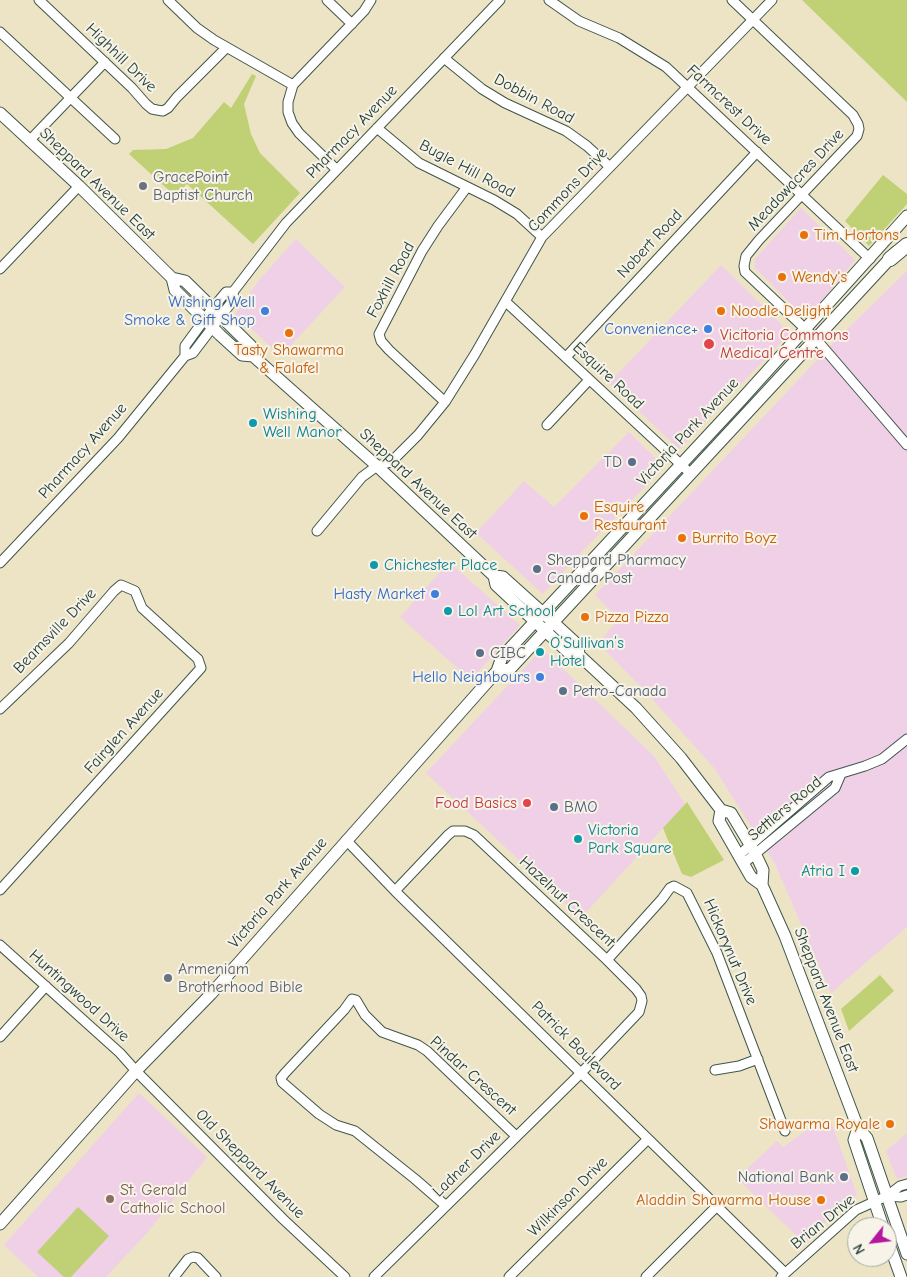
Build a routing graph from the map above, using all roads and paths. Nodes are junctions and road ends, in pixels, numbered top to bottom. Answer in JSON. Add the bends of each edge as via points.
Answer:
{"nodes":[{"id":1,"x":39,"y":0,"type":"edge"},
{"id":2,"x":168,"y":0,"type":"edge"},
{"id":3,"x":327,"y":0,"type":"edge"},
{"id":4,"x":371,"y":0,"type":"edge"},
{"id":5,"x":500,"y":0,"type":"edge"},
{"id":6,"x":548,"y":0,"type":"edge"},
{"id":7,"x":732,"y":0,"type":"edge"},
{"id":8,"x":772,"y":0,"type":"edge"},
{"id":9,"x":753,"y":20,"type":"junction"},
{"id":10,"x":352,"y":24,"type":"junction"},
{"id":11,"x":0,"y":32,"type":"edge"},
{"id":12,"x":226,"y":48,"type":"junction"},
{"id":13,"x":444,"y":58,"type":"junction"},
{"id":14,"x":105,"y":62,"type":"junction"},
{"id":15,"x":293,"y":85,"type":"junction"},
{"id":16,"x":689,"y":87,"type":"junction"},
{"id":17,"x":71,"y":98,"type":"junction"},
{"id":18,"x":0,"y":113,"type":"edge"},
{"id":19,"x":377,"y":128,"type":"junction"},
{"id":20,"x":114,"y":139,"type":"dead end"},
{"id":21,"x":29,"y":141,"type":"junction"},
{"id":22,"x":757,"y":152,"type":"junction"},
{"id":23,"x":610,"y":166,"type":"junction"},
{"id":24,"x":336,"y":169,"type":"junction"},
{"id":25,"x":78,"y":186,"type":"junction"},
{"id":26,"x":467,"y":187,"type":"junction"},
{"id":27,"x":802,"y":195,"type":"junction"},
{"id":28,"x":907,"y":216,"type":"edge"},
{"id":29,"x":542,"y":237,"type":"junction"},
{"id":30,"x":907,"y":239,"type":"edge"},
{"id":31,"x":907,"y":246,"type":"edge"},
{"id":32,"x":870,"y":259,"type":"junction"},
{"id":33,"x":890,"y":259,"type":"junction"},
{"id":34,"x":0,"y":268,"type":"edge"},
{"id":35,"x":172,"y":278,"type":"junction"},
{"id":36,"x":506,"y":302,"type":"junction"},
{"id":37,"x":217,"y":313,"type":"junction"},
{"id":38,"x":209,"y":324,"type":"junction"},
{"id":39,"x":805,"y":328,"type":"junction"},
{"id":40,"x":816,"y":339,"type":"junction"},
{"id":41,"x":253,"y":356,"type":"junction"},
{"id":42,"x":566,"y":356,"type":"junction"},
{"id":43,"x":589,"y":380,"type":"junction"},
{"id":44,"x":444,"y":402,"type":"junction"},
{"id":45,"x":546,"y":425,"type":"dead end"},
{"id":46,"x":907,"y":445,"type":"edge"},
{"id":47,"x":680,"y":463,"type":"junction"},
{"id":48,"x":377,"y":466,"type":"junction"},
{"id":49,"x":690,"y":472,"type":"junction"},
{"id":50,"x":317,"y":531,"type":"dead end"},
{"id":51,"x":0,"y":563,"type":"edge"},
{"id":52,"x":135,"y":591,"type":"joint"},
{"id":53,"x":539,"y":616,"type":"junction"},
{"id":54,"x":550,"y":626,"type":"junction"},
{"id":55,"x":497,"y":671,"type":"junction"},
{"id":56,"x":0,"y":709,"type":"edge"},
{"id":57,"x":907,"y":739,"type":"edge"},
{"id":58,"x":721,"y":810,"type":"junction"},
{"id":59,"x":346,"y":840,"type":"junction"},
{"id":60,"x":753,"y":849,"type":"junction"},
{"id":61,"x":742,"y":859,"type":"junction"},
{"id":62,"x":762,"y":885,"type":"junction"},
{"id":63,"x":0,"y":890,"type":"edge"},
{"id":64,"x":395,"y":891,"type":"junction"},
{"id":65,"x":0,"y":945,"type":"edge"},
{"id":66,"x":607,"y":960,"type":"junction"},
{"id":67,"x":46,"y":986,"type":"junction"},
{"id":68,"x":0,"y":1037,"type":"edge"},
{"id":69,"x":758,"y":1059,"type":"junction"},
{"id":70,"x":715,"y":1070,"type":"dead end"},
{"id":71,"x":136,"y":1071,"type":"junction"},
{"id":72,"x":581,"y":1073,"type":"junction"},
{"id":73,"x":858,"y":1128,"type":"junction"},
{"id":74,"x":785,"y":1131,"type":"dead end"},
{"id":75,"x":516,"y":1136,"type":"junction"},
{"id":76,"x":648,"y":1139,"type":"junction"},
{"id":77,"x":907,"y":1184,"type":"edge"},
{"id":78,"x":907,"y":1195,"type":"edge"},
{"id":79,"x":887,"y":1196,"type":"junction"},
{"id":80,"x":874,"y":1201,"type":"junction"},
{"id":81,"x":718,"y":1205,"type":"junction"},
{"id":82,"x":445,"y":1206,"type":"junction"},
{"id":83,"x":880,"y":1217,"type":"edge"},
{"id":84,"x":0,"y":1224,"type":"edge"},
{"id":85,"x":907,"y":1254,"type":"edge"},
{"id":86,"x":783,"y":1275,"type":"edge"},
{"id":87,"x":174,"y":1277,"type":"edge"},
{"id":88,"x":216,"y":1277,"type":"edge"},
{"id":89,"x":345,"y":1277,"type":"edge"},
{"id":90,"x":374,"y":1277,"type":"edge"},
{"id":91,"x":509,"y":1277,"type":"edge"},
{"id":92,"x":646,"y":1277,"type":"edge"}],
"edges":[{"from":1,"to":14,"type":"street","name":"Highhill Drive"},
{"from":2,"to":12,"type":"street","via":[[197,28]]},
{"from":3,"to":10,"type":"street"},
{"from":4,"to":10,"type":"street"},
{"from":5,"to":13,"type":"street","name":"Pharmacy Avenue"},
{"from":6,"to":16,"type":"street","name":"Farmcrest Drive","via":[[579,21],[644,52]]},
{"from":7,"to":9,"type":"street","name":"Meadowacres Drive"},
{"from":8,"to":9,"type":"street","name":"Commons Drive"},
{"from":9,"to":16,"type":"street","name":"Commons Drive"},
{"from":9,"to":27,"type":"street","name":"Meadowacres Drive","via":[[858,124],[857,136]]},
{"from":10,"to":15,"type":"street"},
{"from":11,"to":17,"type":"street"},
{"from":12,"to":14,"type":"street","name":"Highhill Drive","via":[[162,111],[146,104]]},
{"from":12,"to":15,"type":"street"},
{"from":13,"to":19,"type":"street","name":"Pharmacy Avenue"},
{"from":13,"to":23,"type":"street","name":"Dobbin Road","via":[[505,103],[566,131]]},
{"from":14,"to":17,"type":"street"},
{"from":15,"to":24,"type":"street","via":[[288,102],[292,123]]},
{"from":16,"to":22,"type":"street","name":"Farmcrest Drive"},
{"from":16,"to":23,"type":"street","name":"Commons Drive"},
{"from":17,"to":20,"type":"street"},
{"from":17,"to":21,"type":"street"},
{"from":18,"to":21,"type":"main road","name":"Sheppard Avenue East"},
{"from":19,"to":24,"type":"street","name":"Pharmacy Avenue"},
{"from":19,"to":26,"type":"street","name":"Bugle Hill Road","via":[[419,163]]},
{"from":21,"to":25,"type":"main road","name":"Sheppard Avenue East"},
{"from":22,"to":27,"type":"street","name":"Farmcrest Drive"},
{"from":22,"to":42,"type":"street","name":"Nobert Road"},
{"from":23,"to":29,"type":"street","name":"Commons Drive"},
{"from":24,"to":37,"type":"street","name":"Pharmacy Avenue","via":[[286,223],[233,292],[226,292]]},
{"from":25,"to":34,"type":"street"},
{"from":25,"to":35,"type":"main road","name":"Sheppard Avenue East"},
{"from":26,"to":29,"type":"street","name":"Bugle Hill Road","via":[[517,214]]},
{"from":26,"to":44,"type":"street","name":"Foxhill Road","via":[[422,251],[379,334],[389,350]]},
{"from":27,"to":32,"type":"street","name":"Farmcrest Drive"},
{"from":27,"to":39,"type":"street","name":"Meadowacres Drive","via":[[758,240],[746,256],[744,266],[745,272]]},
{"from":28,"to":32,"type":"main road","name":"Victoria Park Avenue"},
{"from":29,"to":36,"type":"street","name":"Commons Drive"},
{"from":30,"to":33,"type":"main road","name":"Victoria Park Avenue"},
{"from":31,"to":33,"type":"highway"},
{"from":32,"to":39,"type":"main road","name":"Victoria Park Avenue"},
{"from":33,"to":40,"type":"main road","name":"Victoria Park Avenue"},
{"from":35,"to":37,"type":"main road","name":"Sheppard Avenue East","via":[[185,281]]},
{"from":35,"to":38,"type":"main road","name":"Sheppard Avenue East","via":[[175,290]]},
{"from":36,"to":42,"type":"street","name":"Esquire Road"},
{"from":36,"to":44,"type":"street","name":"Commons Drive"},
{"from":37,"to":38,"type":"street","name":"Pharmacy Avenue"},
{"from":37,"to":41,"type":"main road","name":"Sheppard Avenue East","via":[[251,346]]},
{"from":38,"to":41,"type":"main road","name":"Sheppard Avenue East","via":[[242,355]]},
{"from":38,"to":51,"type":"street","name":"Pharmacy Avenue","via":[[185,346],[185,356],[118,438]]},
{"from":39,"to":40,"type":"street","name":"Meadowacres Drive"},
{"from":39,"to":47,"type":"main road","name":"Victoria Park Avenue"},
{"from":40,"to":46,"type":"street","name":"Meadowacres Drive"},
{"from":40,"to":49,"type":"main road","name":"Victoria Park Avenue"},
{"from":41,"to":48,"type":"main road","name":"Sheppard Avenue East"},
{"from":42,"to":43,"type":"street","name":"Esquire Road"},
{"from":43,"to":45,"type":"street"},
{"from":43,"to":47,"type":"street","name":"Esquire Road"},
{"from":44,"to":48,"type":"street","name":"Commons Drive","via":[[391,462]]},
{"from":47,"to":49,"type":"street","name":"Esquire Road"},
{"from":47,"to":53,"type":"main road","name":"Victoria Park Avenue"},
{"from":48,"to":50,"type":"street","via":[[362,477]]},
{"from":48,"to":53,"type":"main road","name":"Sheppard Avenue East","via":[[494,576],[504,577]]},
{"from":49,"to":54,"type":"main road","name":"Victoria Park Avenue"},
{"from":52,"to":56,"type":"street","name":"Beamsville Drive","via":[[118,586],[73,639]]},
{"from":52,"to":63,"type":"street","name":"Fairglen Avenue","via":[[142,608],[198,658],[201,668]]},
{"from":53,"to":54,"type":"main road","name":"Sheppard Avenue East"},
{"from":53,"to":55,"type":"main road","name":"Victoria Park Avenue","via":[[502,657]]},
{"from":54,"to":55,"type":"main road","name":"Victoria Park Avenue","via":[[510,669]]},
{"from":54,"to":58,"type":"main road","name":"Sheppard Avenue East","via":[[569,653],[579,655],[636,708],[682,758]]},
{"from":55,"to":59,"type":"main road","name":"Victoria Park Avenue"},
{"from":57,"to":60,"type":"street","name":"Settlers Road","via":[[882,758],[841,774],[835,788],[787,829]]},
{"from":58,"to":60,"type":"main road","name":"Sheppard Avenue East","via":[[731,813]]},
{"from":58,"to":61,"type":"main road","name":"Sheppard Avenue East","via":[[719,821]]},
{"from":59,"to":64,"type":"street","name":"Patrick Boulevard"},
{"from":59,"to":71,"type":"main road","name":"Victoria Park Avenue","via":[[211,994]]},
{"from":60,"to":61,"type":"street","name":"Settlers Road"},
{"from":60,"to":62,"type":"main road","name":"Sheppard Avenue East","via":[[763,870]]},
{"from":61,"to":62,"type":"main road","name":"Sheppard Avenue East","via":[[751,877]]},
{"from":62,"to":73,"type":"main road","name":"Sheppard Avenue East","via":[[800,973]]},
{"from":64,"to":66,"type":"street","name":"Hazelnut Crescent","via":[[448,835],[453,831],[465,831],[474,835]]},
{"from":64,"to":72,"type":"street","name":"Patrick Boulevard"},
{"from":65,"to":67,"type":"street","name":"Huntingwood Drive"},
{"from":66,"to":69,"type":"street","name":"Hickorynut Drive","via":[[670,888],[683,889],[717,953]]},
{"from":66,"to":72,"type":"street","name":"Hazelnut Crescent","via":[[636,989],[641,996],[641,1006],[639,1012]]},
{"from":67,"to":68,"type":"street"},
{"from":67,"to":71,"type":"street","name":"Huntingwood Drive"},
{"from":69,"to":70,"type":"street"},
{"from":69,"to":74,"type":"street","name":"Hickorynut Drive"},
{"from":71,"to":84,"type":"main road","name":"Victoria Park Avenue"},
{"from":71,"to":89,"type":"street","name":"Old Sheppard Avenue"},
{"from":72,"to":75,"type":"street","name":"Ladner Drive"},
{"from":72,"to":76,"type":"street","name":"Patrick Boulevard"},
{"from":73,"to":79,"type":"main road","name":"Sheppard Avenue East","via":[[867,1138]]},
{"from":73,"to":80,"type":"main road","name":"Sheppard Avenue East","via":[[854,1140]]},
{"from":75,"to":82,"type":"street","name":"Ladner Drive"},
{"from":75,"to":82,"type":"street","name":"Pindar Crescent","via":[[427,1051],[382,1032],[352,999],[285,1073],[282,1082],[336,1125],[355,1131]]},
{"from":76,"to":81,"type":"street","name":"Patrick Boulevard"},
{"from":76,"to":91,"type":"street","name":"Wilkinson Drive"},
{"from":77,"to":79,"type":"street"},
{"from":78,"to":79,"type":"street"},
{"from":79,"to":80,"type":"street","name":"Brian Drive"},
{"from":79,"to":85,"type":"main road","name":"Sheppard Avenue East"},
{"from":80,"to":83,"type":"main road","name":"Sheppard Avenue East"},
{"from":80,"to":86,"type":"street","name":"Brian Drive","via":[[856,1210]]},
{"from":81,"to":86,"type":"street","name":"Patrick Boulevard"},
{"from":81,"to":92,"type":"street"},
{"from":82,"to":90,"type":"street","name":"Ladner Drive"},
{"from":87,"to":88,"type":"street","via":[[192,1257],[198,1258]]}]}
